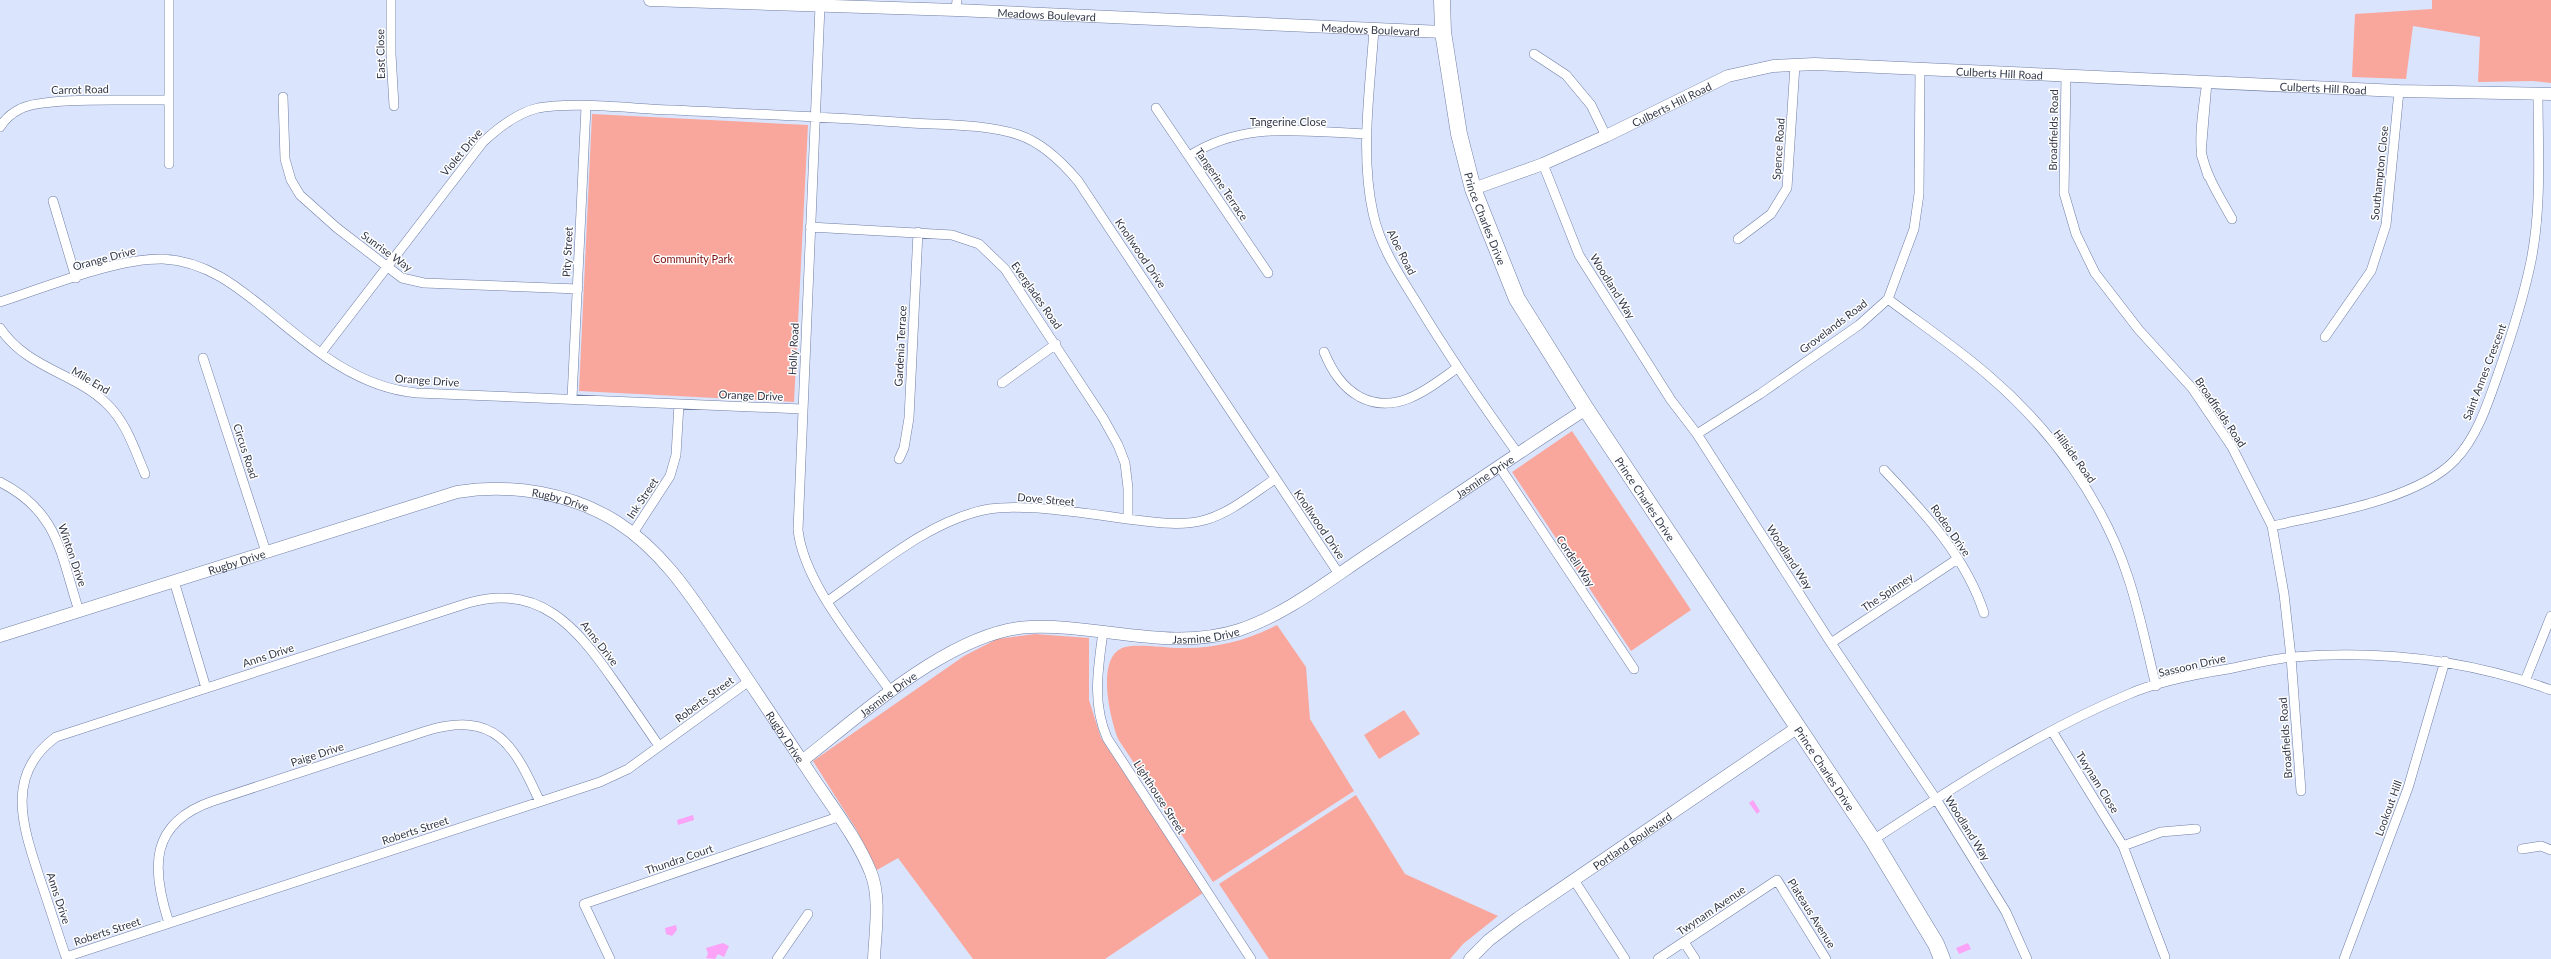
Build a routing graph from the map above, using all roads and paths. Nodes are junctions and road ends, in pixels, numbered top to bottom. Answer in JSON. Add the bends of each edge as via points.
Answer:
{"nodes":[{"id":1,"x":169,"y":0,"type":"edge"},
{"id":2,"x":391,"y":0,"type":"edge"},
{"id":3,"x":650,"y":0,"type":"edge"},
{"id":4,"x":1442,"y":0,"type":"edge"},
{"id":5,"x":956,"y":5,"type":"edge"},
{"id":6,"x":820,"y":6,"type":"junction"},
{"id":7,"x":1374,"y":29,"type":"junction"},
{"id":8,"x":1443,"y":32,"type":"junction"},
{"id":9,"x":1534,"y":54,"type":"dead end"},
{"id":10,"x":1795,"y":65,"type":"junction"},
{"id":11,"x":1920,"y":69,"type":"junction"},
{"id":12,"x":2066,"y":76,"type":"junction"},
{"id":13,"x":2207,"y":82,"type":"junction"},
{"id":14,"x":2399,"y":91,"type":"junction"},
{"id":15,"x":2538,"y":93,"type":"junction"},
{"id":16,"x":2551,"y":94,"type":"edge"},
{"id":17,"x":284,"y":97,"type":"dead end"},
{"id":18,"x":169,"y":100,"type":"junction"},
{"id":19,"x":394,"y":106,"type":"dead end"},
{"id":20,"x":586,"y":107,"type":"junction"},
{"id":21,"x":1156,"y":108,"type":"dead end"},
{"id":22,"x":815,"y":116,"type":"junction"},
{"id":23,"x":0,"y":127,"type":"edge"},
{"id":24,"x":1368,"y":134,"type":"junction"},
{"id":25,"x":1606,"y":136,"type":"junction"},
{"id":26,"x":1189,"y":156,"type":"junction"},
{"id":27,"x":169,"y":164,"type":"dead end"},
{"id":28,"x":1543,"y":164,"type":"junction"},
{"id":29,"x":1473,"y":189,"type":"junction"},
{"id":30,"x":53,"y":200,"type":"dead end"},
{"id":31,"x":2232,"y":219,"type":"dead end"},
{"id":32,"x":810,"y":227,"type":"junction"},
{"id":33,"x":918,"y":232,"type":"junction"},
{"id":34,"x":1738,"y":239,"type":"dead end"},
{"id":35,"x":387,"y":266,"type":"junction"},
{"id":36,"x":1268,"y":273,"type":"dead end"},
{"id":37,"x":76,"y":278,"type":"junction"},
{"id":38,"x":578,"y":289,"type":"junction"},
{"id":39,"x":1888,"y":299,"type":"junction"},
{"id":40,"x":0,"y":302,"type":"edge"},
{"id":41,"x":0,"y":328,"type":"edge"},
{"id":42,"x":2325,"y":337,"type":"dead end"},
{"id":43,"x":1056,"y":344,"type":"junction"},
{"id":44,"x":1324,"y":352,"type":"dead end"},
{"id":45,"x":321,"y":353,"type":"junction"},
{"id":46,"x":204,"y":358,"type":"dead end"},
{"id":47,"x":1457,"y":368,"type":"junction"},
{"id":48,"x":1002,"y":383,"type":"dead end"},
{"id":49,"x":572,"y":398,"type":"junction"},
{"id":50,"x":679,"y":404,"type":"junction"},
{"id":51,"x":802,"y":409,"type":"junction"},
{"id":52,"x":1586,"y":409,"type":"junction"},
{"id":53,"x":1697,"y":434,"type":"junction"},
{"id":54,"x":1518,"y":454,"type":"junction"},
{"id":55,"x":899,"y":459,"type":"dead end"},
{"id":56,"x":1499,"y":466,"type":"junction"},
{"id":57,"x":1884,"y":470,"type":"dead end"},
{"id":58,"x":145,"y":474,"type":"dead end"},
{"id":59,"x":1275,"y":478,"type":"junction"},
{"id":60,"x":0,"y":482,"type":"edge"},
{"id":61,"x":1128,"y":519,"type":"junction"},
{"id":62,"x":2272,"y":526,"type":"junction"},
{"id":63,"x":633,"y":533,"type":"junction"},
{"id":64,"x":266,"y":552,"type":"junction"},
{"id":65,"x":1956,"y":560,"type":"junction"},
{"id":66,"x":1339,"y":574,"type":"junction"},
{"id":67,"x":174,"y":581,"type":"junction"},
{"id":68,"x":828,"y":601,"type":"junction"},
{"id":69,"x":79,"y":611,"type":"junction"},
{"id":70,"x":1984,"y":613,"type":"dead end"},
{"id":71,"x":2551,"y":616,"type":"edge"},
{"id":72,"x":1103,"y":632,"type":"junction"},
{"id":73,"x":0,"y":636,"type":"edge"},
{"id":74,"x":1831,"y":643,"type":"junction"},
{"id":75,"x":2291,"y":657,"type":"junction"},
{"id":76,"x":2445,"y":661,"type":"junction"},
{"id":77,"x":1634,"y":669,"type":"dead end"},
{"id":78,"x":749,"y":681,"type":"junction"},
{"id":79,"x":2525,"y":681,"type":"junction"},
{"id":80,"x":2156,"y":686,"type":"junction"},
{"id":81,"x":206,"y":688,"type":"junction"},
{"id":82,"x":2551,"y":690,"type":"edge"},
{"id":83,"x":890,"y":692,"type":"junction"},
{"id":84,"x":1798,"y":727,"type":"junction"},
{"id":85,"x":2052,"y":731,"type":"junction"},
{"id":86,"x":659,"y":746,"type":"junction"},
{"id":87,"x":802,"y":761,"type":"junction"},
{"id":88,"x":2301,"y":791,"type":"dead end"},
{"id":89,"x":1936,"y":798,"type":"junction"},
{"id":90,"x":540,"y":802,"type":"junction"},
{"id":91,"x":838,"y":817,"type":"junction"},
{"id":92,"x":2196,"y":829,"type":"dead end"},
{"id":93,"x":1873,"y":840,"type":"junction"},
{"id":94,"x":2123,"y":846,"type":"junction"},
{"id":95,"x":2522,"y":849,"type":"dead end"},
{"id":96,"x":2551,"y":850,"type":"edge"},
{"id":97,"x":1574,"y":880,"type":"junction"},
{"id":98,"x":1777,"y":880,"type":"joint"},
{"id":99,"x":808,"y":914,"type":"dead end"},
{"id":100,"x":169,"y":923,"type":"junction"},
{"id":101,"x":1684,"y":942,"type":"junction"},
{"id":102,"x":66,"y":957,"type":"joint"},
{"id":103,"x":2165,"y":957,"type":"dead end"},
{"id":104,"x":610,"y":959,"type":"edge"},
{"id":105,"x":777,"y":959,"type":"edge"},
{"id":106,"x":874,"y":959,"type":"edge"},
{"id":107,"x":1251,"y":959,"type":"edge"},
{"id":108,"x":1470,"y":959,"type":"edge"},
{"id":109,"x":1625,"y":959,"type":"edge"},
{"id":110,"x":1658,"y":959,"type":"edge"},
{"id":111,"x":1695,"y":959,"type":"edge"},
{"id":112,"x":1826,"y":959,"type":"edge"},
{"id":113,"x":1942,"y":959,"type":"edge"},
{"id":114,"x":2027,"y":959,"type":"edge"},
{"id":115,"x":2344,"y":959,"type":"edge"}],
"edges":[{"from":1,"to":18,"type":"street"},
{"from":2,"to":19,"type":"street","name":"East Close"},
{"from":3,"to":6,"type":"street","name":"Meadows Boulevard"},
{"from":4,"to":8,"type":"highway","name":"Prince Charles Drive"},
{"from":5,"to":6,"type":"street","name":"Meadows Boulevard"},
{"from":5,"to":7,"type":"street","name":"Meadows Boulevard"},
{"from":6,"to":22,"type":"street","name":"Holly Road"},
{"from":7,"to":8,"type":"street","name":"Meadows Boulevard"},
{"from":7,"to":24,"type":"street","name":"Aloe Road"},
{"from":8,"to":29,"type":"highway","name":"Prince Charles Drive","via":[[1459,134]]},
{"from":9,"to":25,"type":"street","via":[[1566,75],[1591,105]]},
{"from":10,"to":11,"type":"street","name":"Culberts Hill Road"},
{"from":10,"to":25,"type":"street","name":"Culberts Hill Road","via":[[1773,66],[1728,76]]},
{"from":10,"to":34,"type":"street","name":"Spence Road","via":[[1787,188],[1770,214]]},
{"from":11,"to":12,"type":"street","name":"Culberts Hill Road"},
{"from":11,"to":39,"type":"street","name":"Grovelands Road","via":[[1919,194],[1914,229]]},
{"from":12,"to":13,"type":"street","name":"Culberts Hill Road"},
{"from":12,"to":62,"type":"street","name":"Broadfields Road","via":[[2064,193],[2076,234],[2095,273],[2139,330],[2192,388],[2232,447]]},
{"from":13,"to":14,"type":"street","name":"Culberts Hill Road"},
{"from":13,"to":31,"type":"street","via":[[2201,154],[2208,176]]},
{"from":14,"to":15,"type":"street","name":"Culberts Hill Road"},
{"from":14,"to":42,"type":"street","name":"Southampton Close","via":[[2386,225],[2371,271]]},
{"from":15,"to":16,"type":"street","name":"Culberts Hill Road"},
{"from":15,"to":62,"type":"street","name":"Saint Annes Crescent","via":[[2539,195],[2531,261],[2516,320],[2488,403],[2472,436],[2455,460],[2403,492],[2348,509]]},
{"from":17,"to":35,"type":"street","name":"Sunrise Way","via":[[285,159],[295,188],[320,214]]},
{"from":18,"to":23,"type":"street","name":"Carrot Road","via":[[45,102],[21,108],[6,118]]},
{"from":18,"to":27,"type":"street"},
{"from":20,"to":22,"type":"street","name":"Violet Drive"},
{"from":20,"to":35,"type":"street","name":"Violet Drive","via":[[539,108],[522,114],[497,130],[474,152]]},
{"from":20,"to":38,"type":"street","name":"Pity Street"},
{"from":21,"to":26,"type":"street","name":"Tangerine Terrace"},
{"from":22,"to":32,"type":"street","name":"Holly Road"},
{"from":22,"to":59,"type":"street","name":"Knollwood Drive","via":[[991,129],[1020,135],[1048,152],[1069,171],[1086,192]]},
{"from":24,"to":26,"type":"street","name":"Tangerine Close","via":[[1251,132],[1219,140]]},
{"from":24,"to":47,"type":"street","name":"Aloe Road","via":[[1370,194],[1382,244]]},
{"from":25,"to":28,"type":"street","name":"Culberts Hill Road"},
{"from":26,"to":36,"type":"street","name":"Tangerine Terrace"},
{"from":28,"to":29,"type":"street","name":"Culberts Hill Road"},
{"from":28,"to":53,"type":"street","name":"Woodland Way","via":[[1579,255],[1671,400]]},
{"from":29,"to":52,"type":"highway","name":"Prince Charles Drive","via":[[1517,299]]},
{"from":30,"to":37,"type":"street"},
{"from":32,"to":33,"type":"street","name":"Everglades Road"},
{"from":32,"to":51,"type":"street","name":"Holly Road"},
{"from":33,"to":43,"type":"street","name":"Everglades Road","via":[[960,236],[984,247],[1011,277]]},
{"from":33,"to":55,"type":"street","name":"Gardenia Terrace","via":[[909,418],[904,448]]},
{"from":35,"to":38,"type":"street","name":"Sunrise Way","via":[[402,278],[416,283]]},
{"from":35,"to":45,"type":"street","name":"Violet Drive"},
{"from":37,"to":40,"type":"street","name":"Orange Drive"},
{"from":37,"to":45,"type":"street","name":"Orange Drive","via":[[146,260],[173,260],[195,264],[234,285]]},
{"from":38,"to":49,"type":"street","name":"Pity Street"},
{"from":39,"to":53,"type":"street","name":"Grovelands Road","via":[[1859,325]]},
{"from":39,"to":80,"type":"street","name":"Hillside Road","via":[[1989,376],[2028,414],[2072,468],[2107,524],[2128,577]]},
{"from":41,"to":58,"type":"street","name":"Mile End","via":[[18,350],[29,358],[80,385],[107,403],[124,426]]},
{"from":43,"to":48,"type":"street"},
{"from":43,"to":61,"type":"street","name":"Everglades Road","via":[[1120,449],[1127,475]]},
{"from":44,"to":47,"type":"street","via":[[1341,383],[1356,394],[1379,404],[1401,402],[1419,394]]},
{"from":45,"to":49,"type":"street","name":"Orange Drive","via":[[363,380],[404,392]]},
{"from":46,"to":64,"type":"street","name":"Circus Road"},
{"from":47,"to":54,"type":"street","name":"Aloe Road"},
{"from":49,"to":50,"type":"street","name":"Orange Drive"},
{"from":50,"to":51,"type":"street","name":"Orange Drive"},
{"from":50,"to":63,"type":"street","name":"Ink Street","via":[[676,455],[670,476]]},
{"from":51,"to":68,"type":"street","name":"Holly Road","via":[[799,540],[808,570]]},
{"from":52,"to":54,"type":"street","name":"Jasmine Drive"},
{"from":52,"to":84,"type":"highway","name":"Prince Charles Drive"},
{"from":53,"to":74,"type":"street","name":"Woodland Way"},
{"from":54,"to":56,"type":"street","name":"Jasmine Drive"},
{"from":56,"to":66,"type":"street","name":"Jasmine Drive"},
{"from":56,"to":77,"type":"street","name":"Cordell Way"},
{"from":57,"to":65,"type":"street","name":"Rodeo Drive","via":[[1920,508],[1943,537]]},
{"from":59,"to":61,"type":"street","name":"Dove Street","via":[[1230,508],[1204,521],[1172,524]]},
{"from":59,"to":66,"type":"street","name":"Knollwood Drive"},
{"from":60,"to":69,"type":"street","name":"Winton Drive","via":[[29,500],[44,516],[56,541]]},
{"from":61,"to":68,"type":"street","name":"Dove Street","via":[[1020,508],[990,509],[968,514],[928,533]]},
{"from":62,"to":75,"type":"street","name":"Broadfields Road","via":[[2284,594]]},
{"from":63,"to":64,"type":"street","name":"Rugby Drive","via":[[596,511],[574,502],[530,491],[484,488],[445,495]]},
{"from":63,"to":78,"type":"street","name":"Rugby Drive","via":[[678,578]]},
{"from":64,"to":67,"type":"street","name":"Rugby Drive"},
{"from":65,"to":70,"type":"street","name":"Rodeo Drive","via":[[1975,587]]},
{"from":65,"to":74,"type":"street","name":"The Spinney"},
{"from":66,"to":72,"type":"street","name":"Jasmine Drive","via":[[1273,615],[1226,634],[1184,638]]},
{"from":67,"to":69,"type":"street","name":"Rugby Drive"},
{"from":67,"to":81,"type":"street"},
{"from":68,"to":83,"type":"street","name":"Holly Road"},
{"from":69,"to":73,"type":"street","name":"Rugby Drive"},
{"from":71,"to":79,"type":"street"},
{"from":72,"to":83,"type":"street","name":"Jasmine Drive","via":[[1044,627],[1002,630],[964,645]]},
{"from":72,"to":107,"type":"street","name":"Lighthouse Street","via":[[1096,692],[1098,713],[1107,738]]},
{"from":74,"to":89,"type":"street","name":"Woodland Way"},
{"from":75,"to":76,"type":"street","name":"Sassoon Drive","via":[[2367,654]]},
{"from":75,"to":80,"type":"street","name":"Sassoon Drive","via":[[2199,674]]},
{"from":75,"to":88,"type":"street","name":"Broadfields Road"},
{"from":76,"to":79,"type":"street","name":"Sassoon Drive"},
{"from":76,"to":115,"type":"street","name":"Lookout Hill","via":[[2408,788]]},
{"from":78,"to":86,"type":"street","name":"Roberts Street"},
{"from":78,"to":87,"type":"street","name":"Rugby Drive"},
{"from":79,"to":82,"type":"street","name":"Sassoon Drive"},
{"from":80,"to":85,"type":"street","name":"Sassoon Drive","via":[[2131,693]]},
{"from":81,"to":86,"type":"street","name":"Anns Drive","via":[[475,601],[490,598],[511,599],[550,611],[576,631]]},
{"from":81,"to":102,"type":"street","name":"Anns Drive","via":[[56,737],[30,764],[24,778],[22,794],[24,829]]},
{"from":83,"to":87,"type":"street","name":"Jasmine Drive"},
{"from":84,"to":93,"type":"highway","name":"Prince Charles Drive"},
{"from":84,"to":97,"type":"street","name":"Portland Boulevard"},
{"from":85,"to":89,"type":"street","name":"Sassoon Drive","via":[[2020,747]]},
{"from":85,"to":94,"type":"street","name":"Twynam Close"},
{"from":86,"to":90,"type":"street","name":"Roberts Street","via":[[611,778]]},
{"from":87,"to":91,"type":"street","name":"Rugby Drive"},
{"from":89,"to":93,"type":"street","name":"Sassoon Drive"},
{"from":89,"to":114,"type":"street","name":"Woodland Way","via":[[2006,912]]},
{"from":90,"to":100,"type":"street","name":"Roberts Street"},
{"from":90,"to":100,"type":"street","name":"Paige Drive","via":[[520,761],[509,746],[495,734],[472,725],[457,724],[418,733],[202,804],[185,813],[173,823],[166,834],[158,856],[158,881]]},
{"from":91,"to":104,"type":"street","name":"Thundra Court","via":[[584,904]]},
{"from":91,"to":106,"type":"street","name":"Rugby Drive","via":[[874,881]]},
{"from":92,"to":94,"type":"street","via":[[2161,832]]},
{"from":93,"to":113,"type":"highway","name":"Prince Charles Drive","via":[[1936,944]]},
{"from":94,"to":103,"type":"street","name":"Twynam Close"},
{"from":95,"to":96,"type":"street","via":[[2541,846]]},
{"from":97,"to":108,"type":"street","name":"Portland Boulevard","via":[[1502,930]]},
{"from":97,"to":109,"type":"street"},
{"from":98,"to":101,"type":"street","name":"Twynam Avenue"},
{"from":98,"to":112,"type":"street","name":"Plateaus Avenue"},
{"from":99,"to":105,"type":"street"},
{"from":100,"to":102,"type":"street","name":"Roberts Street"},
{"from":101,"to":110,"type":"street","name":"Twynam Avenue"},
{"from":101,"to":111,"type":"street"}]}
